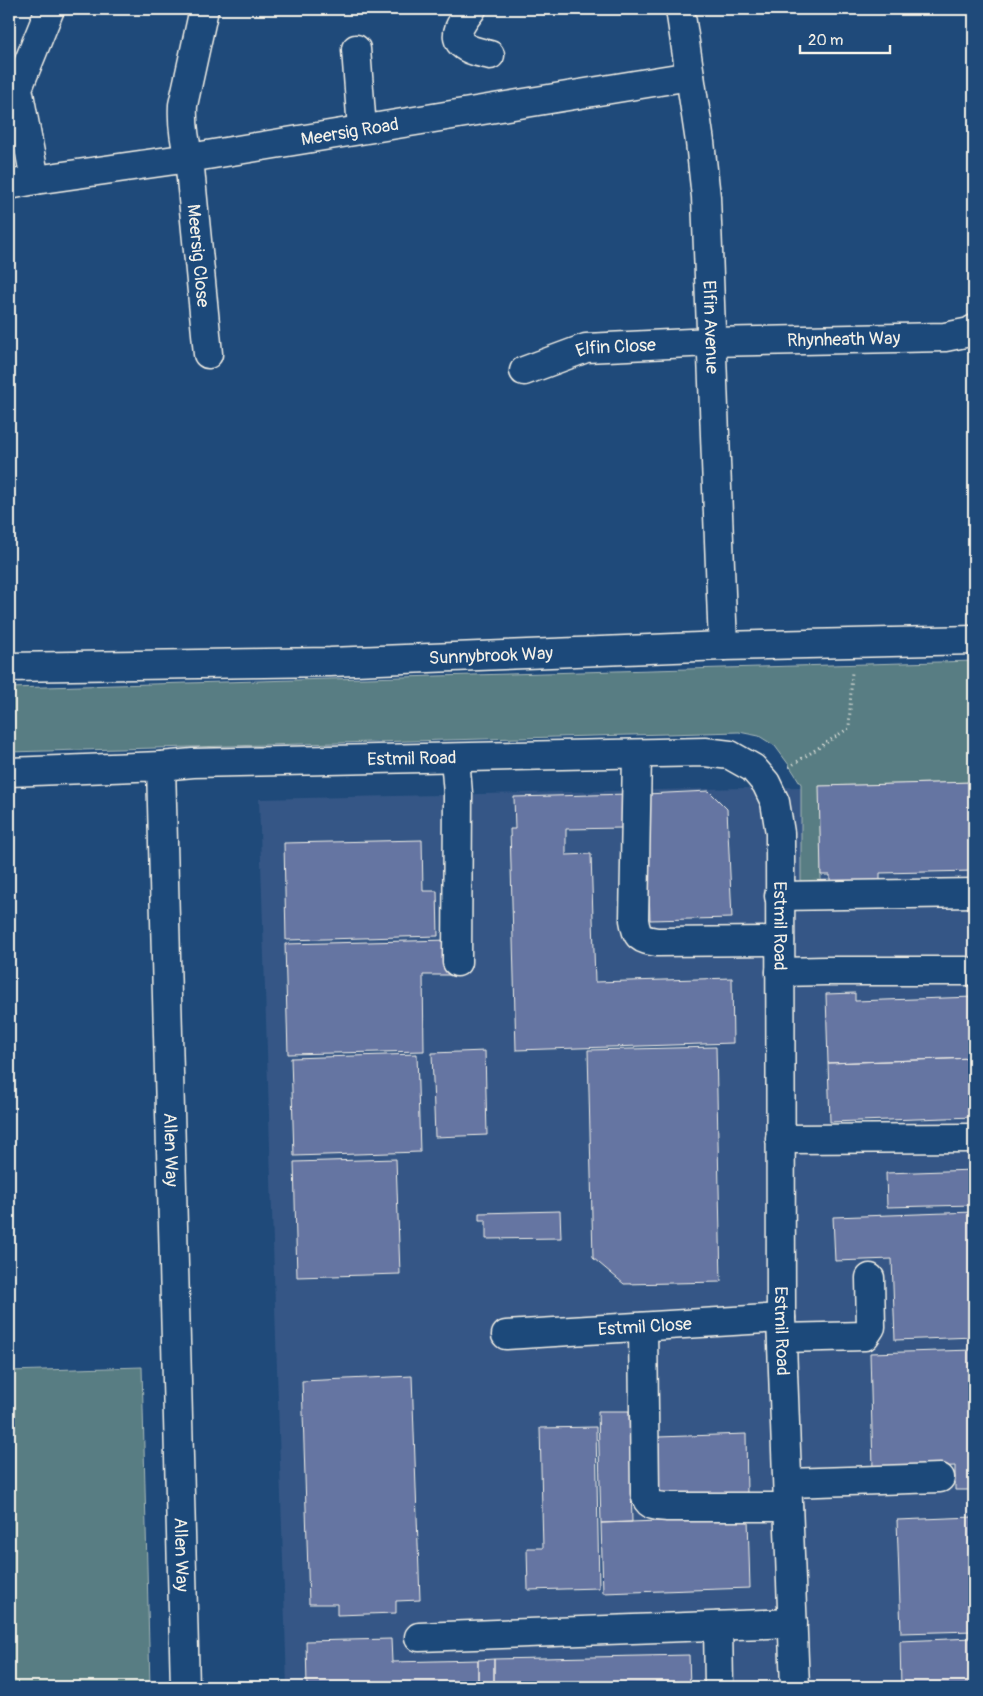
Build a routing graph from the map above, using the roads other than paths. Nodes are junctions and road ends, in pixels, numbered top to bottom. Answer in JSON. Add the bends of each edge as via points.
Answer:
{"nodes":[{"id":1,"x":50,"y":9,"type":"edge"},
{"id":2,"x":204,"y":9,"type":"edge"},
{"id":3,"x":472,"y":9,"type":"edge"},
{"id":4,"x":680,"y":9,"type":"edge"},
{"id":5,"x":356,"y":49,"type":"dead end"},
{"id":6,"x":490,"y":55,"type":"dead end"},
{"id":7,"x":690,"y":76,"type":"junction"},
{"id":8,"x":362,"y":129,"type":"junction"},
{"id":9,"x":189,"y":158,"type":"junction"},
{"id":10,"x":35,"y":180,"type":"junction"},
{"id":11,"x":9,"y":185,"type":"edge"},
{"id":12,"x":974,"y":330,"type":"edge"},
{"id":13,"x":711,"y":342,"type":"junction"},
{"id":14,"x":208,"y":354,"type":"dead end"},
{"id":15,"x":524,"y":371,"type":"dead end"},
{"id":16,"x":974,"y":640,"type":"edge"},
{"id":17,"x":723,"y":646,"type":"junction"},
{"id":18,"x":9,"y":667,"type":"edge"},
{"id":19,"x":637,"y":754,"type":"junction"},
{"id":20,"x":455,"y":758,"type":"junction"},
{"id":21,"x":161,"y":766,"type":"junction"},
{"id":22,"x":9,"y":772,"type":"edge"},
{"id":23,"x":974,"y":893,"type":"edge"},
{"id":24,"x":780,"y":896,"type":"junction"},
{"id":25,"x":780,"y":942,"type":"junction"},
{"id":26,"x":457,"y":962,"type":"dead end"},
{"id":27,"x":966,"y":971,"type":"dead end"},
{"id":28,"x":780,"y":972,"type":"junction"},
{"id":29,"x":974,"y":1138,"type":"edge"},
{"id":30,"x":780,"y":1139,"type":"junction"},
{"id":31,"x":870,"y":1278,"type":"dead end"},
{"id":32,"x":643,"y":1327,"type":"junction"},
{"id":33,"x":782,"y":1328,"type":"junction"},
{"id":34,"x":506,"y":1335,"type":"dead end"},
{"id":35,"x":940,"y":1478,"type":"dead end"},
{"id":36,"x":788,"y":1495,"type":"junction"},
{"id":37,"x":793,"y":1623,"type":"junction"},
{"id":38,"x":718,"y":1626,"type":"junction"},
{"id":39,"x":419,"y":1637,"type":"dead end"},
{"id":40,"x":185,"y":1687,"type":"edge"},
{"id":41,"x":719,"y":1687,"type":"edge"},
{"id":42,"x":795,"y":1687,"type":"edge"}],
"edges":[{"from":1,"to":10,"type":"street","via":[[18,88]]},
{"from":2,"to":9,"type":"street","name":"Meersig Close","via":[[183,105],[182,132]]},
{"from":3,"to":6,"type":"street","via":[[460,24],[459,41],[463,46]]},
{"from":4,"to":7,"type":"street","name":"Elfin Avenue"},
{"from":5,"to":8,"type":"street"},
{"from":7,"to":8,"type":"street","name":"Meersig Road"},
{"from":7,"to":13,"type":"street","name":"Elfin Avenue","via":[[706,197]]},
{"from":8,"to":9,"type":"street","name":"Meersig Road"},
{"from":9,"to":10,"type":"street","name":"Meersig Road"},
{"from":9,"to":14,"type":"street","name":"Meersig Close"},
{"from":10,"to":11,"type":"street","name":"Meersig Road"},
{"from":12,"to":13,"type":"street","name":"Rhynheath Way","via":[[946,337]]},
{"from":13,"to":15,"type":"street","name":"Elfin Close","via":[[586,348]]},
{"from":13,"to":17,"type":"street","name":"Elfin Avenue"},
{"from":16,"to":17,"type":"street","name":"Sunnybrook Way"},
{"from":17,"to":18,"type":"street","name":"Sunnybrook Way","via":[[330,662]]},
{"from":19,"to":20,"type":"street","name":"Estmil Road"},
{"from":19,"to":24,"type":"street","name":"Estmil Road","via":[[705,752],[730,755],[753,768],[766,783],[775,802],[780,833]]},
{"from":19,"to":25,"type":"street","via":[[636,933],[643,940],[657,942]]},
{"from":20,"to":21,"type":"street","name":"Estmil Road"},
{"from":20,"to":26,"type":"street","via":[[458,794]]},
{"from":21,"to":22,"type":"street"},
{"from":21,"to":40,"type":"street","name":"Allen Way"},
{"from":23,"to":24,"type":"street"},
{"from":24,"to":25,"type":"street","name":"Estmil Road"},
{"from":25,"to":28,"type":"street","name":"Estmil Road"},
{"from":27,"to":28,"type":"street"},
{"from":28,"to":30,"type":"street","name":"Estmil Road"},
{"from":29,"to":30,"type":"street"},
{"from":30,"to":33,"type":"street","name":"Estmil Road"},
{"from":31,"to":33,"type":"street","name":"Estmil Close","via":[[871,1327],[865,1336]]},
{"from":32,"to":33,"type":"street","name":"Estmil Close"},
{"from":32,"to":34,"type":"street","name":"Estmil Close"},
{"from":32,"to":36,"type":"street","via":[[646,1500],[651,1505],[667,1507]]},
{"from":33,"to":36,"type":"street","name":"Estmil Road"},
{"from":35,"to":36,"type":"street"},
{"from":36,"to":37,"type":"street","name":"Estmil Road"},
{"from":37,"to":38,"type":"street"},
{"from":37,"to":42,"type":"street","name":"Estmil Road"},
{"from":38,"to":39,"type":"street"},
{"from":38,"to":41,"type":"street"}]}
